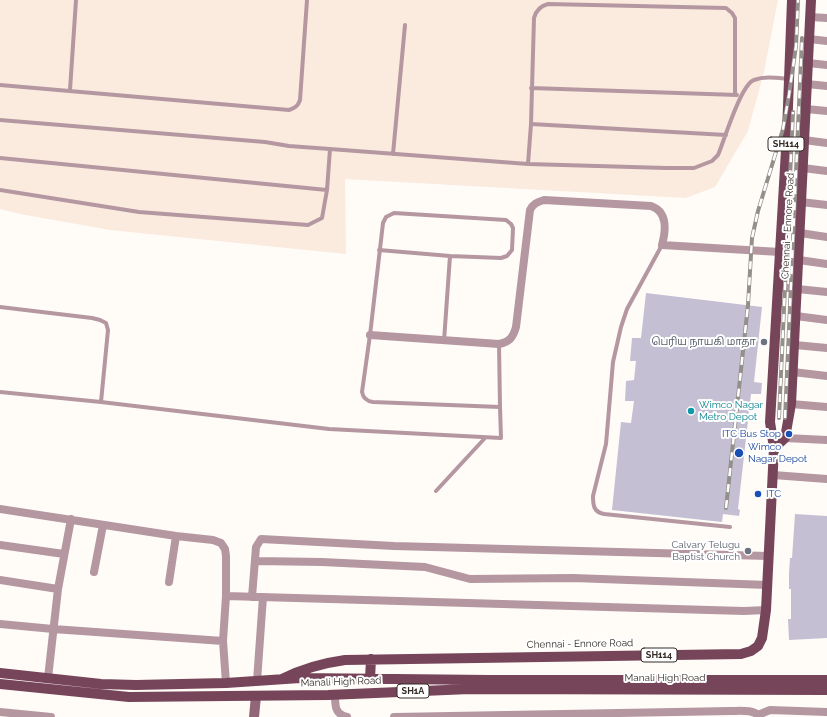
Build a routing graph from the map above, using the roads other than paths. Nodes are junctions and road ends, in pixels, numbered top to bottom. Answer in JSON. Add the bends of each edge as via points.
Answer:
{"nodes":[{"id":1,"x":76,"y":0,"type":"edge"},
{"id":2,"x":306,"y":0,"type":"edge"},
{"id":3,"x":792,"y":0,"type":"edge"},
{"id":4,"x":811,"y":0,"type":"edge"},
{"id":5,"x":810,"y":17,"type":"junction"},
{"id":6,"x":827,"y":18,"type":"edge"},
{"id":7,"x":405,"y":25,"type":"dead end"},
{"id":8,"x":809,"y":39,"type":"junction"},
{"id":9,"x":827,"y":41,"type":"edge"},
{"id":10,"x":808,"y":63,"type":"junction"},
{"id":11,"x":827,"y":64,"type":"edge"},
{"id":12,"x":789,"y":79,"type":"junction"},
{"id":13,"x":807,"y":84,"type":"junction"},
{"id":14,"x":0,"y":85,"type":"edge"},
{"id":15,"x":827,"y":86,"type":"edge"},
{"id":16,"x":531,"y":88,"type":"junction"},
{"id":17,"x":70,"y":90,"type":"junction"},
{"id":18,"x":735,"y":95,"type":"junction"},
{"id":19,"x":741,"y":95,"type":"junction"},
{"id":20,"x":806,"y":109,"type":"junction"},
{"id":21,"x":827,"y":111,"type":"edge"},
{"id":22,"x":0,"y":120,"type":"edge"},
{"id":23,"x":531,"y":124,"type":"junction"},
{"id":24,"x":726,"y":135,"type":"junction"},
{"id":25,"x":804,"y":140,"type":"junction"},
{"id":26,"x":827,"y":143,"type":"edge"},
{"id":27,"x":330,"y":149,"type":"junction"},
{"id":28,"x":393,"y":154,"type":"junction"},
{"id":29,"x":0,"y":158,"type":"edge"},
{"id":30,"x":528,"y":164,"type":"junction"},
{"id":31,"x":803,"y":168,"type":"junction"},
{"id":32,"x":827,"y":171,"type":"edge"},
{"id":33,"x":0,"y":190,"type":"edge"},
{"id":34,"x":327,"y":190,"type":"junction"},
{"id":35,"x":801,"y":202,"type":"junction"},
{"id":36,"x":827,"y":205,"type":"edge"},
{"id":37,"x":800,"y":233,"type":"junction"},
{"id":38,"x":827,"y":237,"type":"edge"},
{"id":39,"x":662,"y":245,"type":"junction"},
{"id":40,"x":379,"y":250,"type":"junction"},
{"id":41,"x":780,"y":252,"type":"junction"},
{"id":42,"x":450,"y":256,"type":"junction"},
{"id":43,"x":799,"y":260,"type":"junction"},
{"id":44,"x":827,"y":264,"type":"edge"},
{"id":45,"x":778,"y":287,"type":"junction"},
{"id":46,"x":797,"y":289,"type":"junction"},
{"id":47,"x":827,"y":292,"type":"edge"},
{"id":48,"x":0,"y":307,"type":"edge"},
{"id":49,"x":796,"y":316,"type":"junction"},
{"id":50,"x":827,"y":320,"type":"edge"},
{"id":51,"x":370,"y":335,"type":"junction"},
{"id":52,"x":444,"y":341,"type":"junction"},
{"id":53,"x":499,"y":344,"type":"junction"},
{"id":54,"x":795,"y":345,"type":"junction"},
{"id":55,"x":827,"y":348,"type":"edge"},
{"id":56,"x":794,"y":372,"type":"junction"},
{"id":57,"x":827,"y":376,"type":"edge"},
{"id":58,"x":0,"y":392,"type":"edge"},
{"id":59,"x":101,"y":402,"type":"junction"},
{"id":60,"x":791,"y":404,"type":"junction"},
{"id":61,"x":500,"y":407,"type":"junction"},
{"id":62,"x":827,"y":407,"type":"edge"},
{"id":63,"x":485,"y":438,"type":"junction"},
{"id":64,"x":785,"y":438,"type":"junction"},
{"id":65,"x":827,"y":440,"type":"edge"},
{"id":66,"x":774,"y":448,"type":"junction"},
{"id":67,"x":773,"y":475,"type":"junction"},
{"id":68,"x":827,"y":479,"type":"edge"},
{"id":69,"x":436,"y":492,"type":"dead end"},
{"id":70,"x":0,"y":509,"type":"edge"},
{"id":71,"x":71,"y":519,"type":"junction"},
{"id":72,"x":103,"y":525,"type":"junction"},
{"id":73,"x":730,"y":527,"type":"dead end"},
{"id":74,"x":176,"y":536,"type":"junction"},
{"id":75,"x":0,"y":545,"type":"edge"},
{"id":76,"x":64,"y":554,"type":"junction"},
{"id":77,"x":768,"y":556,"type":"junction"},
{"id":78,"x":256,"y":561,"type":"junction"},
{"id":79,"x":94,"y":572,"type":"dead end"},
{"id":80,"x":0,"y":580,"type":"edge"},
{"id":81,"x":169,"y":582,"type":"dead end"},
{"id":82,"x":768,"y":585,"type":"junction"},
{"id":83,"x":58,"y":589,"type":"junction"},
{"id":84,"x":226,"y":596,"type":"junction"},
{"id":85,"x":252,"y":597,"type":"junction"},
{"id":86,"x":263,"y":597,"type":"junction"},
{"id":87,"x":766,"y":610,"type":"junction"},
{"id":88,"x":0,"y":624,"type":"edge"},
{"id":89,"x":53,"y":629,"type":"junction"},
{"id":90,"x":223,"y":641,"type":"junction"},
{"id":91,"x":371,"y":659,"type":"junction"},
{"id":92,"x":344,"y":660,"type":"junction"},
{"id":93,"x":0,"y":673,"type":"edge"},
{"id":94,"x":48,"y":678,"type":"junction"},
{"id":95,"x":345,"y":678,"type":"junction"},
{"id":96,"x":326,"y":679,"type":"junction"},
{"id":97,"x":370,"y":679,"type":"junction"},
{"id":98,"x":281,"y":680,"type":"junction"},
{"id":99,"x":827,"y":680,"type":"edge"},
{"id":100,"x":257,"y":681,"type":"junction"},
{"id":101,"x":226,"y":683,"type":"junction"},
{"id":102,"x":0,"y":684,"type":"edge"},
{"id":103,"x":827,"y":690,"type":"edge"},
{"id":104,"x":331,"y":695,"type":"junction"},
{"id":105,"x":256,"y":696,"type":"junction"},
{"id":106,"x":282,"y":696,"type":"junction"},
{"id":107,"x":0,"y":712,"type":"edge"},
{"id":108,"x":827,"y":712,"type":"edge"},
{"id":109,"x":759,"y":716,"type":"edge"},
{"id":110,"x":51,"y":717,"type":"edge"},
{"id":111,"x":254,"y":717,"type":"edge"},
{"id":112,"x":347,"y":717,"type":"edge"},
{"id":113,"x":394,"y":717,"type":"edge"}],
"edges":[{"from":1,"to":17,"type":"lane"},
{"from":2,"to":17,"type":"lane","via":[[300,100],[295,108],[289,110]]},
{"from":3,"to":12,"type":"main road","name":"Chennai - Ennore Road","number":"SH114"},
{"from":4,"to":5,"type":"main road","name":"Chennai - Ennore Road","number":"SH114"},
{"from":5,"to":6,"type":"street"},
{"from":5,"to":8,"type":"main road","name":"Chennai - Ennore Road","number":"SH114"},
{"from":7,"to":28,"type":"lane"},
{"from":8,"to":9,"type":"street"},
{"from":8,"to":10,"type":"main road","name":"Chennai - Ennore Road","number":"SH114"},
{"from":10,"to":11,"type":"street"},
{"from":10,"to":13,"type":"main road","name":"Chennai - Ennore Road","number":"SH114"},
{"from":12,"to":19,"type":"lane","via":[[767,77],[753,80]]},
{"from":12,"to":41,"type":"main road","name":"Chennai - Ennore Road","number":"SH114"},
{"from":13,"to":15,"type":"street"},
{"from":13,"to":20,"type":"main road","name":"Chennai - Ennore Road","number":"SH114"},
{"from":14,"to":17,"type":"lane"},
{"from":16,"to":18,"type":"lane"},
{"from":16,"to":18,"type":"lane","via":[[534,18],[535,11],[542,6],[548,4],[726,8],[735,18]]},
{"from":16,"to":23,"type":"lane"},
{"from":18,"to":19,"type":"lane"},
{"from":19,"to":24,"type":"lane"},
{"from":20,"to":21,"type":"street"},
{"from":20,"to":25,"type":"main road","name":"Chennai - Ennore Road","number":"SH114"},
{"from":22,"to":27,"type":"lane"},
{"from":23,"to":24,"type":"lane"},
{"from":23,"to":30,"type":"lane"},
{"from":24,"to":30,"type":"lane","via":[[718,155],[712,161],[694,168]]},
{"from":25,"to":26,"type":"street"},
{"from":25,"to":31,"type":"main road","name":"Chennai - Ennore Road","number":"SH114"},
{"from":27,"to":28,"type":"lane"},
{"from":27,"to":34,"type":"lane"},
{"from":28,"to":30,"type":"lane"},
{"from":29,"to":34,"type":"lane"},
{"from":31,"to":32,"type":"street"},
{"from":31,"to":35,"type":"main road","name":"Chennai - Ennore Road","number":"SH114"},
{"from":33,"to":34,"type":"lane","via":[[139,212],[308,225],[322,218]]},
{"from":35,"to":36,"type":"street"},
{"from":35,"to":37,"type":"main road","name":"Chennai - Ennore Road","number":"SH114"},
{"from":37,"to":38,"type":"street"},
{"from":37,"to":43,"type":"main road","name":"Chennai - Ennore Road","number":"SH114"},
{"from":39,"to":41,"type":"street"},
{"from":39,"to":53,"type":"street","via":[[664,219],[657,208],[552,200],[537,202],[530,210],[528,219],[524,270],[514,334],[511,340]]},
{"from":39,"to":73,"type":"lane","via":[[627,309],[619,333],[613,362],[606,444],[593,504],[595,510],[604,514]]},
{"from":40,"to":42,"type":"lane"},
{"from":40,"to":42,"type":"lane","via":[[383,223],[394,213],[506,220],[511,224],[512,250],[507,256]]},
{"from":40,"to":51,"type":"lane"},
{"from":41,"to":45,"type":"main road","name":"Chennai - Ennore Road","number":"SH114"},
{"from":42,"to":52,"type":"lane"},
{"from":43,"to":44,"type":"street"},
{"from":43,"to":46,"type":"main road","name":"Chennai - Ennore Road","number":"SH114"},
{"from":45,"to":46,"type":"street"},
{"from":45,"to":66,"type":"main road","name":"Chennai - Ennore Road","number":"SH114","via":[[770,422]]},
{"from":46,"to":47,"type":"street"},
{"from":46,"to":49,"type":"main road","name":"Chennai - Ennore Road","number":"SH114"},
{"from":48,"to":59,"type":"lane","via":[[92,318],[106,324],[108,330]]},
{"from":49,"to":50,"type":"street"},
{"from":49,"to":54,"type":"main road","name":"Chennai - Ennore Road","number":"SH114"},
{"from":51,"to":52,"type":"street"},
{"from":51,"to":61,"type":"lane","via":[[362,392],[368,401]]},
{"from":52,"to":53,"type":"street"},
{"from":53,"to":61,"type":"lane"},
{"from":54,"to":55,"type":"street"},
{"from":54,"to":56,"type":"main road","name":"Chennai - Ennore Road","number":"SH114"},
{"from":56,"to":57,"type":"street"},
{"from":56,"to":60,"type":"main road","name":"Chennai - Ennore Road","number":"SH114"},
{"from":58,"to":59,"type":"lane"},
{"from":59,"to":63,"type":"lane","via":[[329,429]]},
{"from":60,"to":62,"type":"street"},
{"from":60,"to":64,"type":"main road","name":"Chennai - Ennore Road","number":"SH114"},
{"from":61,"to":63,"type":"lane","via":[[501,438]]},
{"from":63,"to":69,"type":"lane"},
{"from":64,"to":65,"type":"street"},
{"from":64,"to":66,"type":"main road"},
{"from":66,"to":67,"type":"main road","name":"Chennai - Ennore Road","number":"SH114"},
{"from":67,"to":68,"type":"street"},
{"from":67,"to":77,"type":"main road","name":"Chennai - Ennore Road","number":"SH114"},
{"from":70,"to":71,"type":"street"},
{"from":71,"to":72,"type":"street"},
{"from":71,"to":76,"type":"street"},
{"from":72,"to":74,"type":"street"},
{"from":72,"to":79,"type":"street"},
{"from":74,"to":81,"type":"street"},
{"from":74,"to":84,"type":"street","via":[[221,543],[226,556]]},
{"from":75,"to":76,"type":"street"},
{"from":76,"to":83,"type":"street"},
{"from":77,"to":78,"type":"street","via":[[394,546],[261,539],[258,543]]},
{"from":77,"to":82,"type":"main road","name":"Chennai - Ennore Road","number":"SH114"},
{"from":78,"to":82,"type":"street","via":[[425,568],[470,579],[573,578]]},
{"from":78,"to":85,"type":"street"},
{"from":80,"to":83,"type":"street"},
{"from":82,"to":87,"type":"main road","name":"Chennai - Ennore Road","number":"SH114"},
{"from":83,"to":89,"type":"street"},
{"from":84,"to":85,"type":"street"},
{"from":84,"to":90,"type":"street"},
{"from":85,"to":86,"type":"street"},
{"from":86,"to":87,"type":"street"},
{"from":86,"to":100,"type":"street"},
{"from":87,"to":91,"type":"main road","name":"Chennai - Ennore Road","number":"SH114","via":[[762,638],[758,646],[741,654]]},
{"from":88,"to":89,"type":"street"},
{"from":89,"to":90,"type":"street"},
{"from":89,"to":94,"type":"street"},
{"from":90,"to":101,"type":"street"},
{"from":91,"to":92,"type":"main road","name":"Chennai - Ennore Road","number":"SH114"},
{"from":91,"to":97,"type":"main road"},
{"from":92,"to":95,"type":"main road"},
{"from":92,"to":98,"type":"main road","name":"Chennai - Ennore Road","via":[[296,672]]},
{"from":93,"to":94,"type":"main road","name":"Manali High Road","number":"SH1A"},
{"from":94,"to":101,"type":"main road","name":"Manali High Road","number":"SH1A","via":[[136,685]]},
{"from":95,"to":96,"type":"main road","name":"Manali High Road","number":"SH1A"},
{"from":95,"to":97,"type":"main road","name":"Manali High Road","number":"SH1A"},
{"from":96,"to":98,"type":"main road","name":"Manali High Road","number":"SH1A"},
{"from":96,"to":104,"type":"main road"},
{"from":97,"to":99,"type":"main road","name":"Manali High Road","number":"SH1A"},
{"from":98,"to":100,"type":"main road","name":"Manali High Road","number":"SH1A"},
{"from":98,"to":106,"type":"main road"},
{"from":100,"to":101,"type":"main road","name":"Manali High Road","number":"SH1A"},
{"from":102,"to":105,"type":"main road","name":"Manali High Road","number":"SH1A","via":[[129,697]]},
{"from":103,"to":104,"type":"main road","name":"Manali High Road","number":"SH1A","via":[[470,689]]},
{"from":104,"to":106,"type":"main road","name":"Manali High Road","number":"SH1A"},
{"from":104,"to":112,"type":"street","via":[[336,710]]},
{"from":105,"to":106,"type":"main road","name":"Manali High Road","number":"SH1A"},
{"from":105,"to":111,"type":"street"},
{"from":107,"to":110,"type":"street"},
{"from":108,"to":109,"type":"street","via":[[770,710]]},
{"from":109,"to":113,"type":"street","via":[[751,712],[730,711]]}]}
